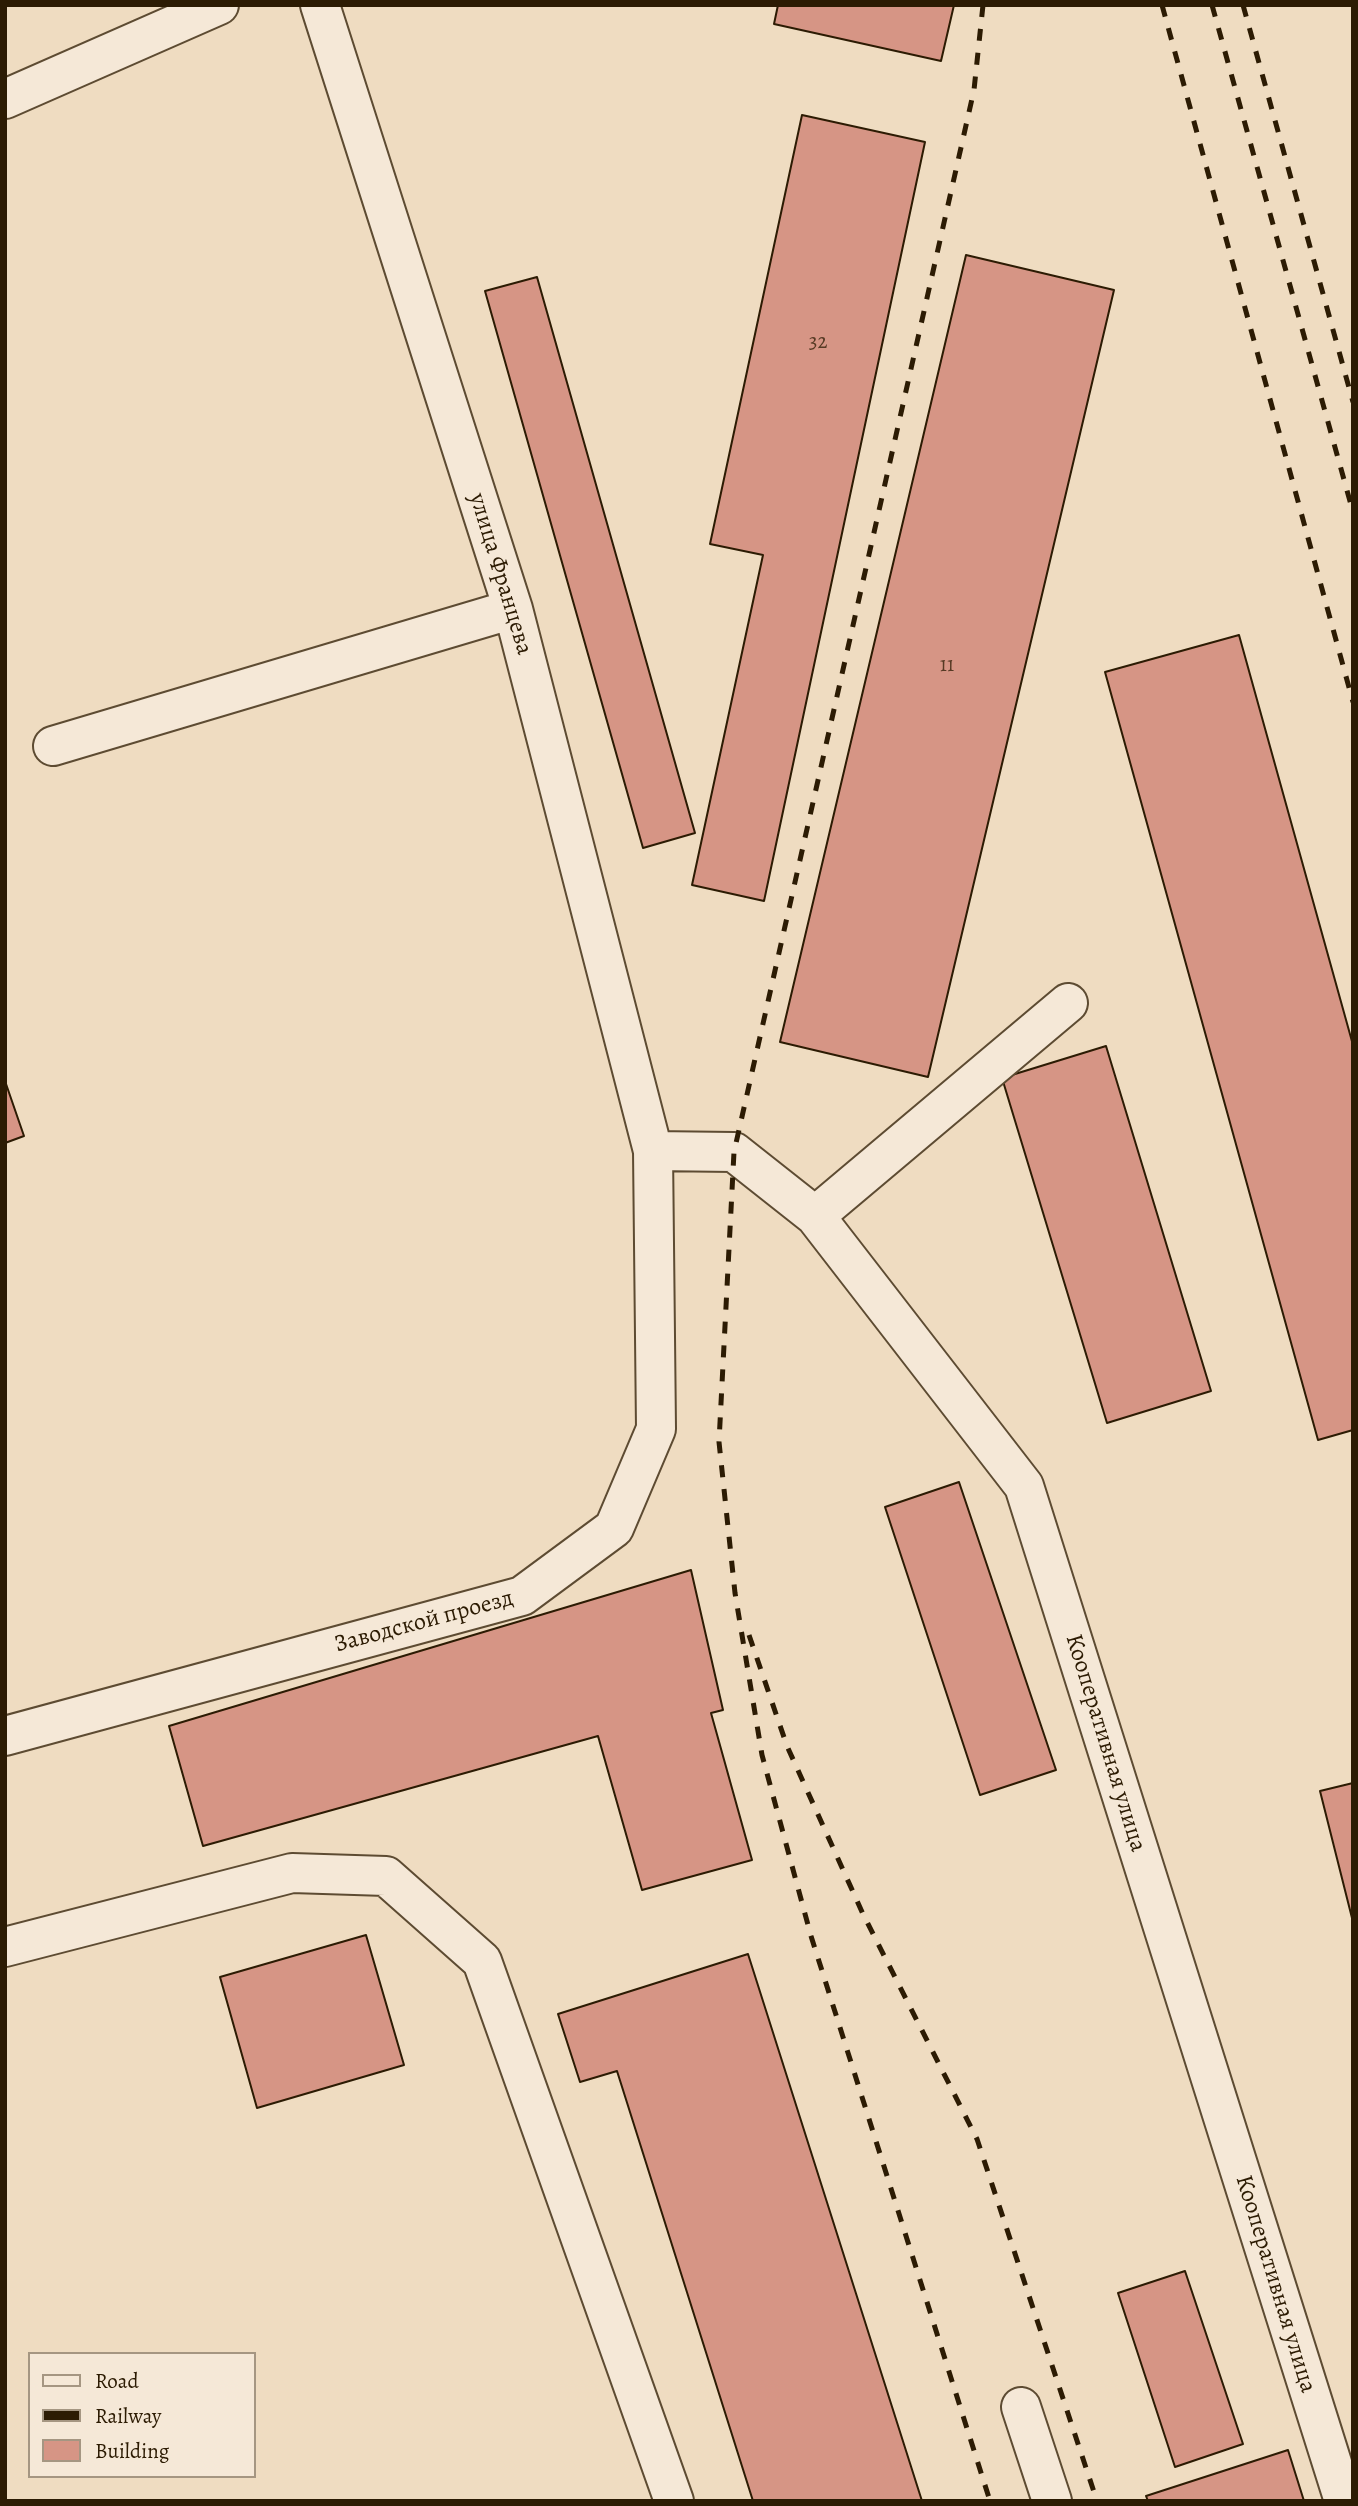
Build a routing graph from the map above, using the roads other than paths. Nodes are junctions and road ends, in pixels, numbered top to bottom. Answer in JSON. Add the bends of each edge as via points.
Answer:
{"nodes":[{"id":1,"x":219,"y":5,"type":"edge"},
{"id":2,"x":320,"y":5,"type":"edge"},
{"id":3,"x":5,"y":99,"type":"edge"},
{"id":4,"x":513,"y":609,"type":"junction"},
{"id":5,"x":53,"y":746,"type":"dead end"},
{"id":6,"x":1068,"y":1003,"type":"dead end"},
{"id":7,"x":653,"y":1151,"type":"junction"},
{"id":8,"x":815,"y":1216,"type":"junction"},
{"id":9,"x":5,"y":1736,"type":"edge"},
{"id":10,"x":5,"y":1947,"type":"edge"},
{"id":11,"x":1021,"y":2407,"type":"dead end"},
{"id":12,"x":674,"y":2501,"type":"edge"},
{"id":13,"x":1052,"y":2501,"type":"edge"},
{"id":14,"x":1343,"y":2501,"type":"edge"}],
"edges":[{"from":1,"to":3,"type":"street"},
{"from":2,"to":4,"type":"street","name":"улица Францева"},
{"from":4,"to":5,"type":"street"},
{"from":4,"to":7,"type":"street","name":"улица Францева"},
{"from":6,"to":8,"type":"street"},
{"from":7,"to":8,"type":"street","name":"Кооперативная улица","via":[[734,1152]]},
{"from":7,"to":9,"type":"street","name":"Заводской проезд","via":[[656,1429],[614,1528],[522,1596]]},
{"from":8,"to":14,"type":"street","name":"Кооперативная улица","via":[[1024,1486]]},
{"from":10,"to":12,"type":"street","via":[[292,1873],[386,1876],[482,1961]]},
{"from":11,"to":13,"type":"street"}]}
